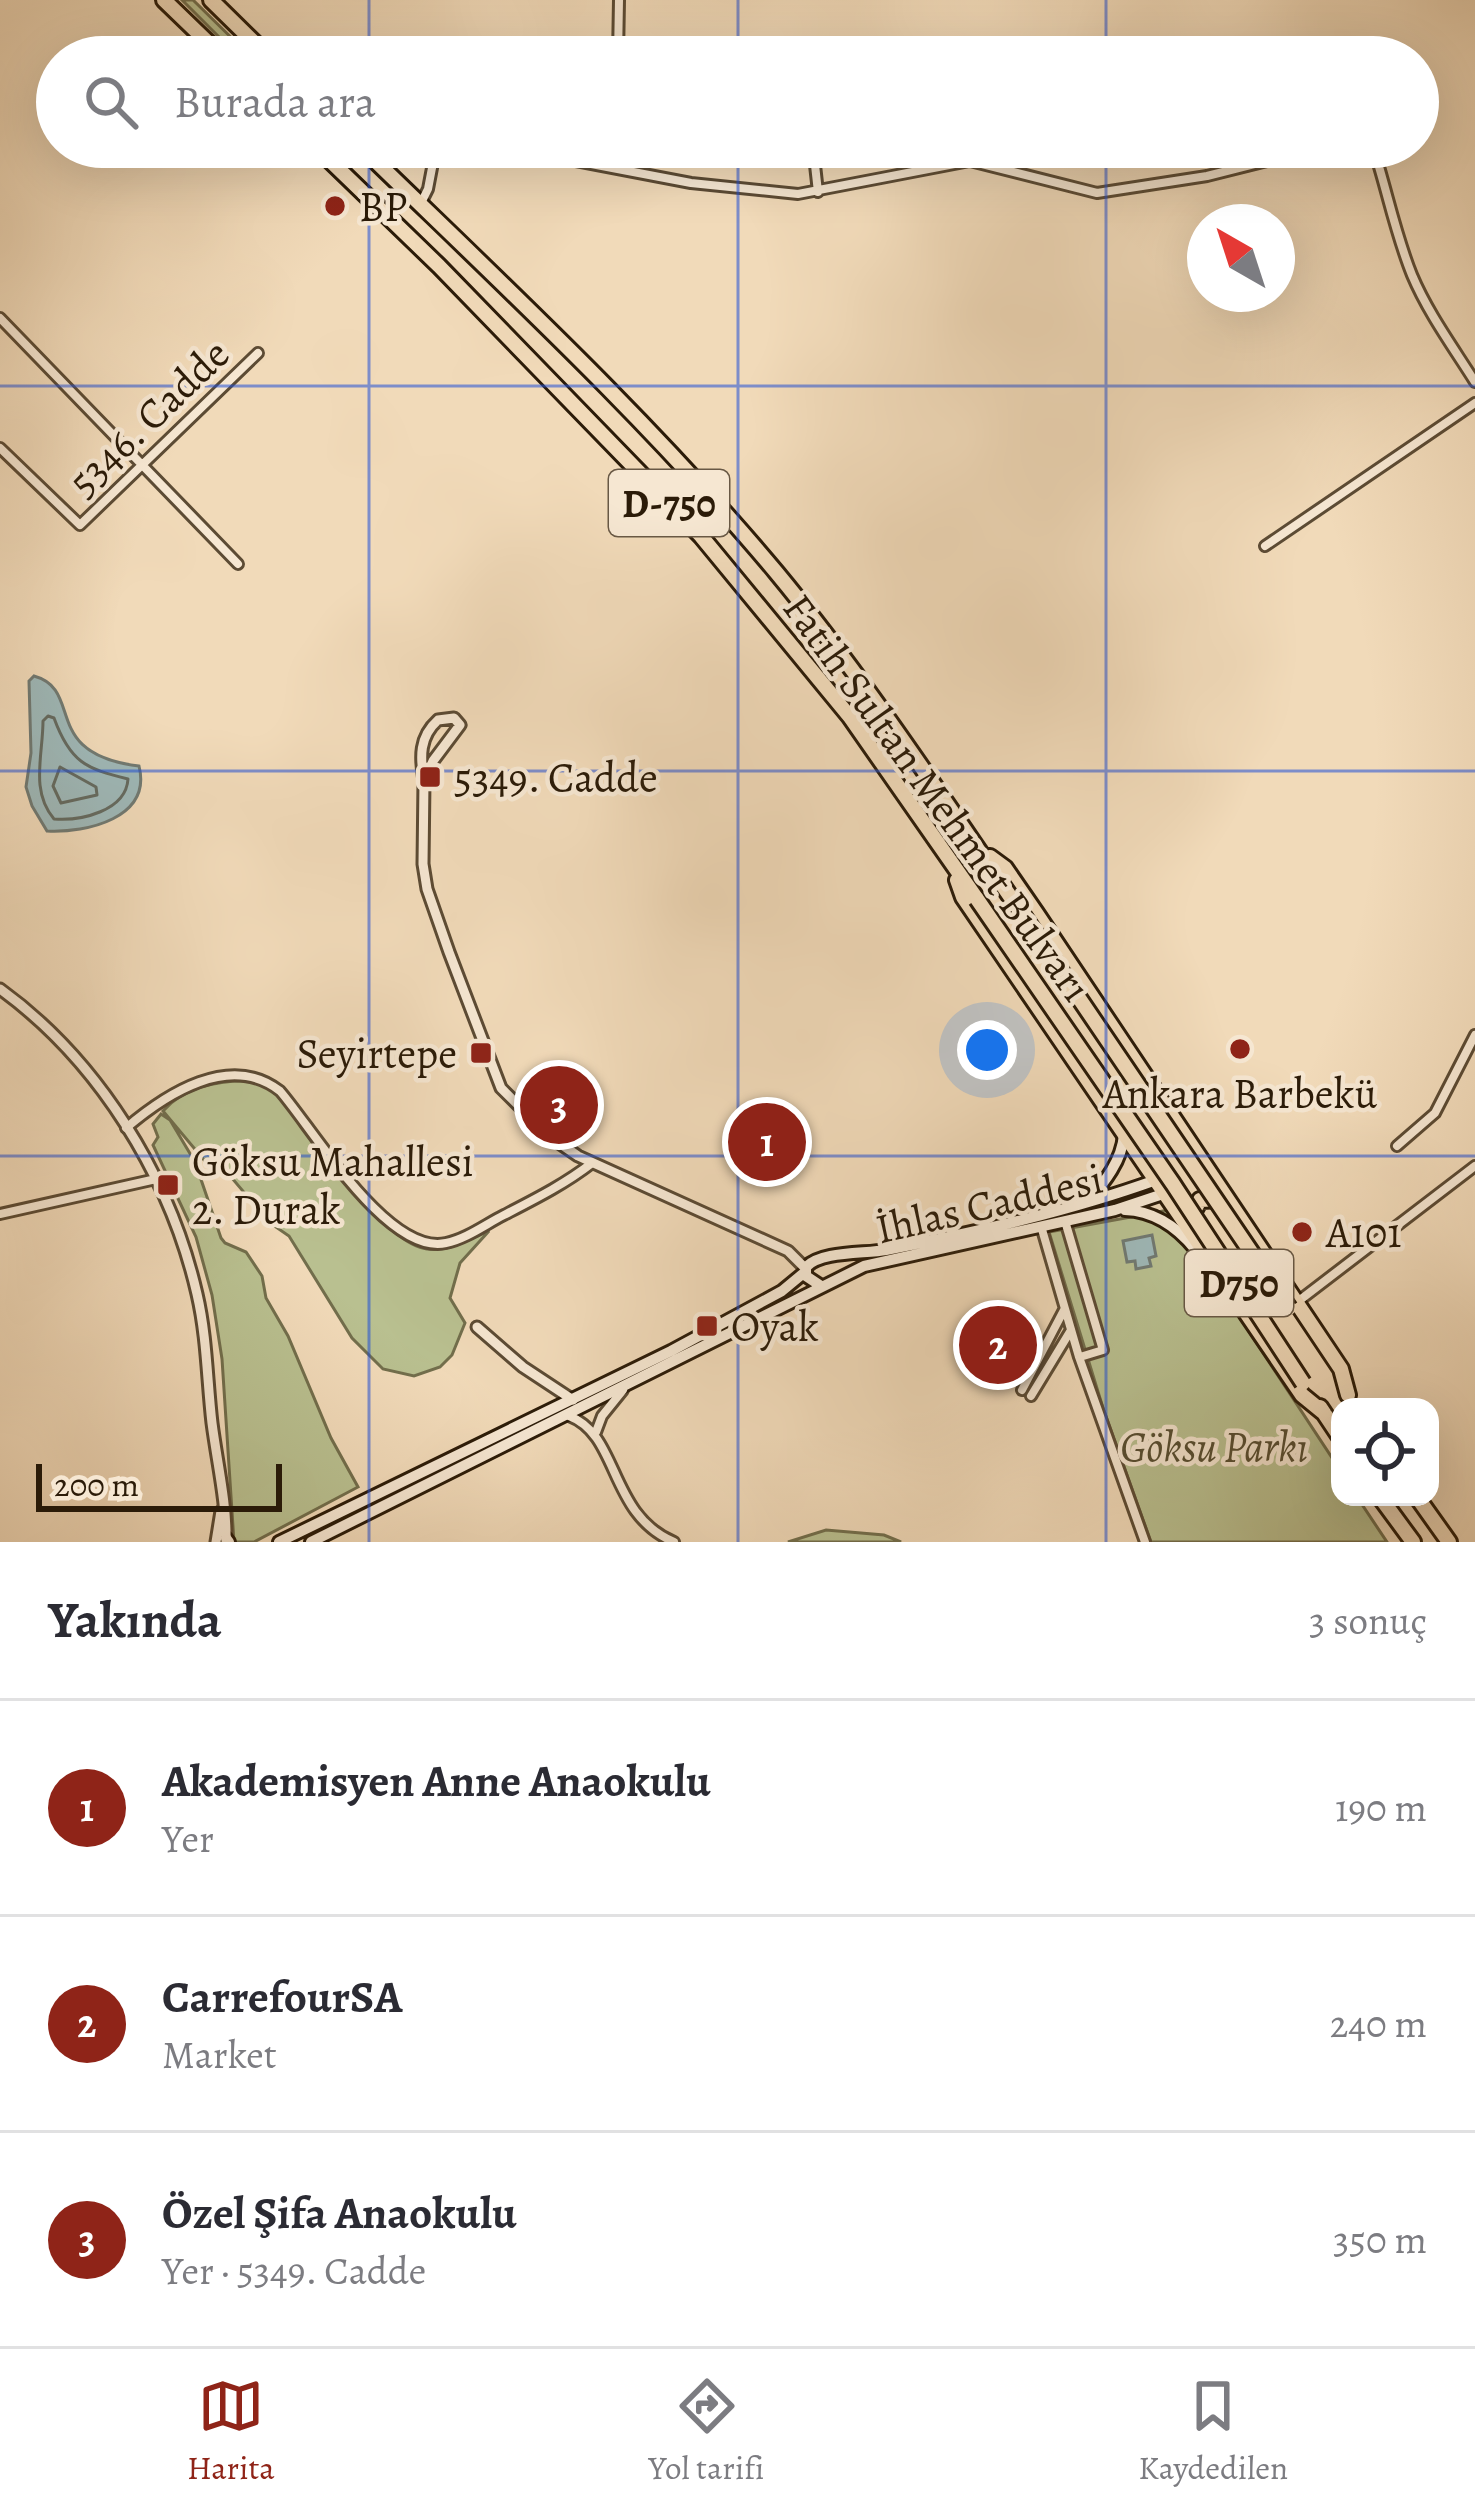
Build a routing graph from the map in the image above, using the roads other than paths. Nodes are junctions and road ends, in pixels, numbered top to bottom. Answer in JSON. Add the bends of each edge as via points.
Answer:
{"nodes":[{"id":1,"x":164,"y":0,"type":"edge"},
{"id":2,"x":211,"y":0,"type":"edge"},
{"id":3,"x":619,"y":0,"type":"edge"},
{"id":4,"x":201,"y":36,"type":"edge"},
{"id":5,"x":248,"y":36,"type":"edge"},
{"id":6,"x":618,"y":36,"type":"edge"},
{"id":7,"x":338,"y":168,"type":"edge"},
{"id":8,"x":383,"y":168,"type":"edge"},
{"id":9,"x":432,"y":168,"type":"edge"},
{"id":10,"x":612,"y":168,"type":"edge"},
{"id":11,"x":815,"y":168,"type":"edge"},
{"id":12,"x":936,"y":168,"type":"edge"},
{"id":13,"x":998,"y":168,"type":"edge"},
{"id":14,"x":1239,"y":168,"type":"edge"},
{"id":15,"x":1379,"y":168,"type":"edge"},
{"id":16,"x":818,"y":192,"type":"junction"},
{"id":17,"x":420,"y":204,"type":"junction"},
{"id":18,"x":0,"y":318,"type":"edge"},
{"id":19,"x":258,"y":353,"type":"dead end"},
{"id":20,"x":1475,"y":382,"type":"edge"},
{"id":21,"x":1475,"y":404,"type":"edge"},
{"id":22,"x":0,"y":448,"type":"edge"},
{"id":23,"x":141,"y":463,"type":"junction"},
{"id":24,"x":1265,"y":546,"type":"dead end"},
{"id":25,"x":238,"y":564,"type":"dead end"},
{"id":26,"x":424,"y":781,"type":"junction"},
{"id":27,"x":975,"y":845,"type":"junction"},
{"id":28,"x":950,"y":861,"type":"junction"},
{"id":29,"x":977,"y":899,"type":"joint"},
{"id":30,"x":0,"y":989,"type":"edge"},
{"id":31,"x":1475,"y":1035,"type":"edge"},
{"id":32,"x":1172,"y":1117,"type":"junction"},
{"id":33,"x":126,"y":1128,"type":"junction"},
{"id":34,"x":1127,"y":1137,"type":"junction"},
{"id":35,"x":1397,"y":1146,"type":"dead end"},
{"id":36,"x":1200,"y":1161,"type":"junction"},
{"id":37,"x":592,"y":1163,"type":"junction"},
{"id":38,"x":1475,"y":1166,"type":"edge"},
{"id":39,"x":156,"y":1179,"type":"junction"},
{"id":40,"x":1161,"y":1186,"type":"junction"},
{"id":41,"x":1228,"y":1202,"type":"junction"},
{"id":42,"x":1086,"y":1203,"type":"junction"},
{"id":43,"x":1115,"y":1210,"type":"junction"},
{"id":44,"x":0,"y":1214,"type":"edge"},
{"id":45,"x":1064,"y":1220,"type":"junction"},
{"id":46,"x":1040,"y":1224,"type":"junction"},
{"id":47,"x":1188,"y":1226,"type":"junction"},
{"id":48,"x":811,"y":1265,"type":"junction"},
{"id":49,"x":825,"y":1284,"type":"junction"},
{"id":50,"x":1240,"y":1303,"type":"junction"},
{"id":51,"x":1296,"y":1303,"type":"junction"},
{"id":52,"x":1065,"y":1309,"type":"junction"},
{"id":53,"x":477,"y":1327,"type":"dead end"},
{"id":54,"x":1071,"y":1330,"type":"junction"},
{"id":55,"x":1079,"y":1357,"type":"junction"},
{"id":56,"x":624,"y":1389,"type":"junction"},
{"id":57,"x":1350,"y":1398,"type":"edge"},
{"id":58,"x":1351,"y":1398,"type":"edge"},
{"id":59,"x":574,"y":1401,"type":"junction"},
{"id":60,"x":563,"y":1414,"type":"junction"},
{"id":61,"x":1324,"y":1414,"type":"junction"},
{"id":62,"x":1331,"y":1424,"type":"edge"},
{"id":63,"x":596,"y":1434,"type":"junction"},
{"id":64,"x":1385,"y":1506,"type":"edge"},
{"id":65,"x":1386,"y":1506,"type":"edge"},
{"id":66,"x":1423,"y":1506,"type":"edge"},
{"id":67,"x":1429,"y":1515,"type":"junction"},
{"id":68,"x":224,"y":1541,"type":"edge"},
{"id":69,"x":279,"y":1542,"type":"edge"},
{"id":70,"x":311,"y":1542,"type":"edge"},
{"id":71,"x":674,"y":1542,"type":"edge"},
{"id":72,"x":1145,"y":1542,"type":"edge"},
{"id":73,"x":1402,"y":1542,"type":"edge"},
{"id":74,"x":1413,"y":1542,"type":"edge"},
{"id":75,"x":1448,"y":1542,"type":"edge"},
{"id":76,"x":1463,"y":1542,"type":"edge"}],
"edges":[{"from":1,"to":4,"type":"highway"},
{"from":2,"to":5,"type":"highway"},
{"from":3,"to":6,"type":"street"},
{"from":7,"to":28,"type":"highway","name":"Fatih Sultan Mehmet Bulvarı","number":"D-750","via":[[701,536],[850,717]]},
{"from":8,"to":17,"type":"highway","name":"Fatih Sultan Mehmet Bulvarı","number":"D750"},
{"from":9,"to":17,"type":"street"},
{"from":10,"to":16,"type":"street","via":[[742,190]]},
{"from":11,"to":16,"type":"street"},
{"from":12,"to":16,"type":"street"},
{"from":13,"to":14,"type":"street","via":[[1097,193]]},
{"from":15,"to":20,"type":"street","via":[[1413,277]]},
{"from":17,"to":27,"type":"highway","name":"Fatih Sultan Mehmet Bulvarı","number":"D750","via":[[621,400],[776,572]]},
{"from":18,"to":23,"type":"street"},
{"from":19,"to":23,"type":"street","name":"5346. Cadde"},
{"from":21,"to":24,"type":"street"},
{"from":22,"to":23,"type":"street","name":"5346. Cadde","via":[[80,525]]},
{"from":23,"to":25,"type":"street"},
{"from":26,"to":26,"type":"street","via":[[460,725],[454,718],[438,720],[426,735]]},
{"from":26,"to":37,"type":"street","via":[[428,889],[494,1075],[549,1136]]},
{"from":27,"to":32,"type":"highway","via":[[1004,868]]},
{"from":27,"to":57,"type":"highway","name":"Fatih Sultan Mehmet Bulvarı","number":"D750","bridge":true},
{"from":28,"to":29,"type":"highway","name":"Fatih Sultan Mehmet Bulvarı","number":"D-750"},
{"from":28,"to":34,"type":"highway","via":[[963,897]]},
{"from":29,"to":61,"type":"highway","name":"Fatih Sultan Mehmet Bulvarı","number":"D750","bridge":true},
{"from":30,"to":33,"type":"street","via":[[64,1047]]},
{"from":31,"to":35,"type":"street","via":[[1435,1114]]},
{"from":32,"to":34,"type":"highway","via":[[1159,1143],[1146,1147]]},
{"from":32,"to":36,"type":"highway"},
{"from":33,"to":37,"type":"street","via":[[195,1083],[265,1081],[386,1219],[436,1244]]},
{"from":33,"to":39,"type":"street"},
{"from":34,"to":40,"type":"highway"},
{"from":34,"to":42,"type":"main road"},
{"from":36,"to":40,"type":"highway","via":[[1191,1191]]},
{"from":36,"to":40,"type":"highway","via":[[1172,1154],[1161,1163]]},
{"from":36,"to":41,"type":"highway"},
{"from":37,"to":48,"type":"street"},
{"from":38,"to":51,"type":"street"},
{"from":39,"to":44,"type":"street"},
{"from":39,"to":68,"type":"street","via":[[198,1298]]},
{"from":40,"to":42,"type":"main road","name":"İhlas Caddesi"},
{"from":40,"to":43,"type":"main road","name":"İhlas Caddesi"},
{"from":40,"to":47,"type":"highway"},
{"from":41,"to":47,"type":"highway","via":[[1200,1200]]},
{"from":41,"to":51,"type":"highway"},
{"from":42,"to":48,"type":"main road","name":"İhlas Caddesi"},
{"from":43,"to":45,"type":"main road","name":"İhlas Caddesi"},
{"from":43,"to":50,"type":"main road","via":[[1142,1211],[1175,1229]]},
{"from":45,"to":46,"type":"main road","name":"İhlas Caddesi"},
{"from":45,"to":55,"type":"street","via":[[1103,1350]]},
{"from":46,"to":49,"type":"main road","name":"İhlas Caddesi","via":[[883,1261]]},
{"from":46,"to":52,"type":"street"},
{"from":47,"to":50,"type":"highway"},
{"from":48,"to":49,"type":"main road","via":[[808,1280]]},
{"from":48,"to":49,"type":"main road","via":[[832,1269]]},
{"from":48,"to":59,"type":"main road","name":"İhlas Caddesi","via":[[754,1308]]},
{"from":49,"to":56,"type":"main road","name":"İhlas Caddesi"},
{"from":50,"to":61,"type":"highway","via":[[1302,1395]]},
{"from":51,"to":58,"type":"highway"},
{"from":52,"to":54,"type":"street"},
{"from":52,"to":54,"type":"street","via":[[1026,1393]]},
{"from":53,"to":59,"type":"street"},
{"from":54,"to":55,"type":"street"},
{"from":55,"to":72,"type":"street"},
{"from":56,"to":60,"type":"main road","name":"İhlas Caddesi"},
{"from":56,"to":63,"type":"street"},
{"from":59,"to":60,"type":"main road","name":"İhlas Caddesi"},
{"from":60,"to":63,"type":"street"},
{"from":60,"to":69,"type":"main road","via":[[453,1455]]},
{"from":60,"to":70,"type":"main road"},
{"from":61,"to":62,"type":"highway","name":"Fatih Sultan Mehmet Bulvarı","number":"D750"},
{"from":63,"to":71,"type":"street","via":[[635,1514]]},
{"from":64,"to":73,"type":"highway"},
{"from":65,"to":74,"type":"highway"},
{"from":66,"to":67,"type":"highway"},
{"from":67,"to":75,"type":"highway"},
{"from":67,"to":76,"type":"highway"}]}
